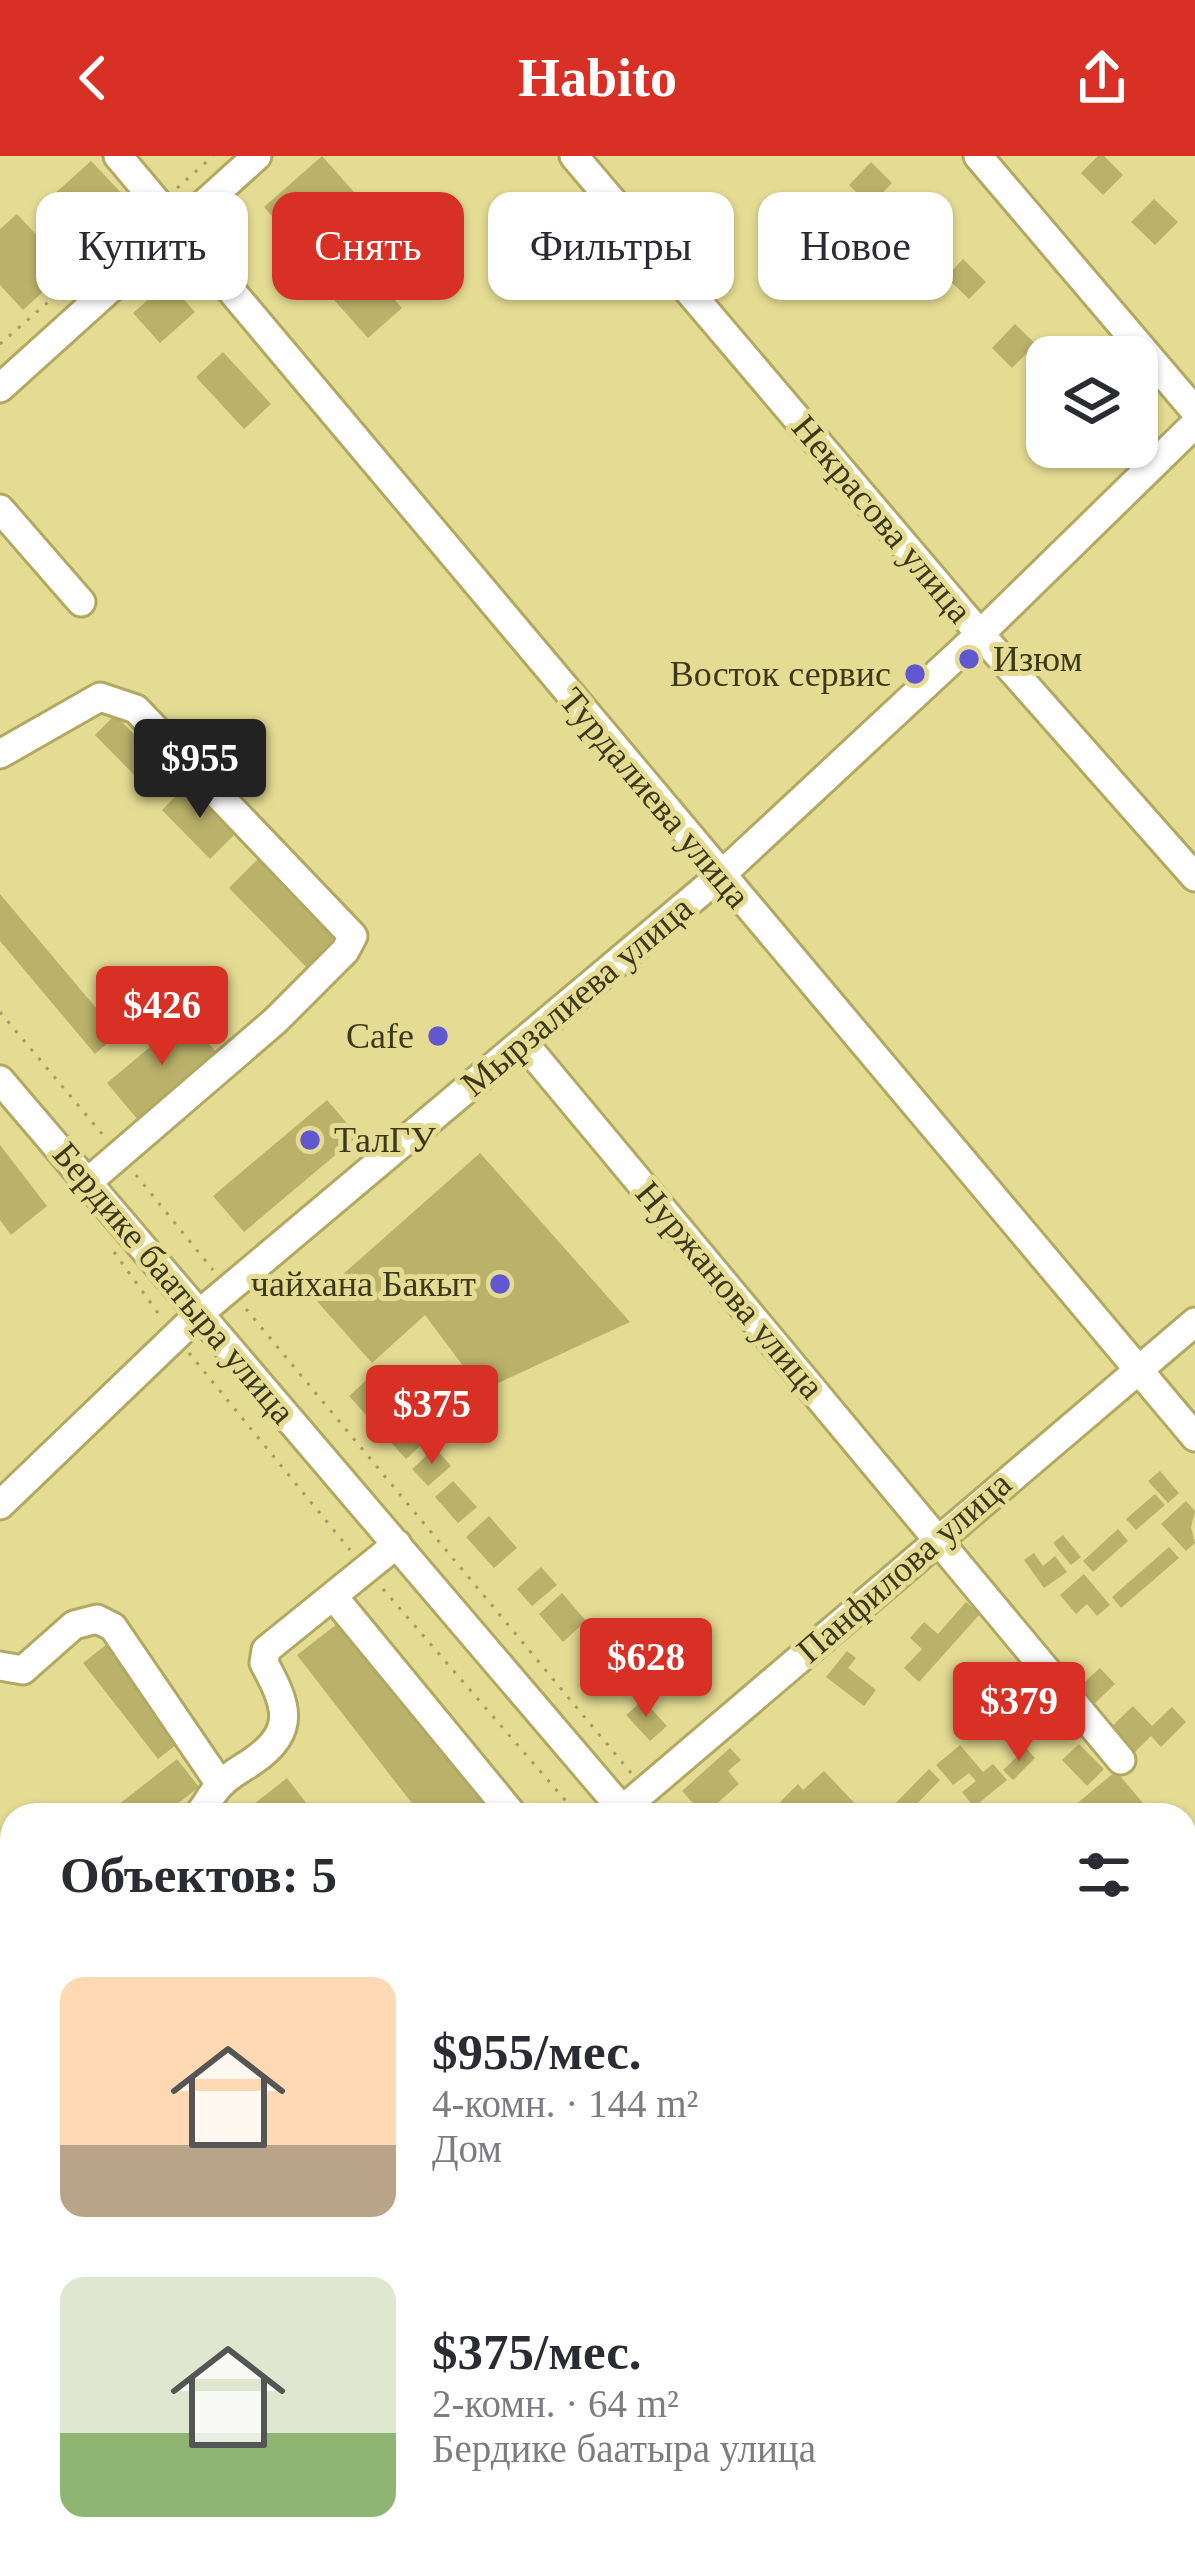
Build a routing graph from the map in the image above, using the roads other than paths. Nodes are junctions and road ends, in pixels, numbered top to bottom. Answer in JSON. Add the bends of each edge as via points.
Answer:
{"nodes":[{"id":1,"x":118,"y":156,"type":"edge"},
{"id":2,"x":257,"y":156,"type":"edge"},
{"id":3,"x":574,"y":156,"type":"edge"},
{"id":4,"x":978,"y":156,"type":"edge"},
{"id":5,"x":147,"y":192,"type":"edge"},
{"id":6,"x":218,"y":192,"type":"edge"},
{"id":7,"x":98,"y":300,"type":"edge"},
{"id":8,"x":235,"y":300,"type":"edge"},
{"id":9,"x":0,"y":388,"type":"edge"},
{"id":10,"x":1195,"y":411,"type":"edge"},
{"id":11,"x":1195,"y":424,"type":"edge"},
{"id":12,"x":0,"y":509,"type":"edge"},
{"id":13,"x":81,"y":602,"type":"dead end"},
{"id":14,"x":980,"y":634,"type":"junction"},
{"id":15,"x":0,"y":754,"type":"edge"},
{"id":16,"x":719,"y":876,"type":"junction"},
{"id":17,"x":1195,"y":877,"type":"edge"},
{"id":18,"x":524,"y":1042,"type":"junction"},
{"id":19,"x":0,"y":1080,"type":"edge"},
{"id":20,"x":89,"y":1181,"type":"junction"},
{"id":21,"x":200,"y":1313,"type":"junction"},
{"id":22,"x":1195,"y":1322,"type":"edge"},
{"id":23,"x":1139,"y":1366,"type":"junction"},
{"id":24,"x":1195,"y":1437,"type":"edge"},
{"id":25,"x":0,"y":1505,"type":"edge"},
{"id":26,"x":937,"y":1539,"type":"junction"},
{"id":27,"x":397,"y":1544,"type":"junction"},
{"id":28,"x":333,"y":1596,"type":"junction"},
{"id":29,"x":0,"y":1666,"type":"edge"},
{"id":30,"x":1121,"y":1760,"type":"dead end"},
{"id":31,"x":220,"y":1784,"type":"junction"},
{"id":32,"x":207,"y":1803,"type":"edge"},
{"id":33,"x":503,"y":1803,"type":"edge"},
{"id":34,"x":614,"y":1803,"type":"edge"},
{"id":35,"x":632,"y":1803,"type":"edge"}],
"edges":[{"from":1,"to":5,"type":"street","name":"Турдалиева улица"},
{"from":2,"to":6,"type":"street"},
{"from":3,"to":14,"type":"street","name":"Некрасова улица"},
{"from":4,"to":10,"type":"street"},
{"from":7,"to":9,"type":"street"},
{"from":8,"to":16,"type":"street","name":"Турдалиева улица"},
{"from":11,"to":14,"type":"street","name":"Мырзалиева улица"},
{"from":12,"to":13,"type":"street"},
{"from":14,"to":16,"type":"street","name":"Мырзалиева улица"},
{"from":14,"to":17,"type":"street","name":"Некрасова улица"},
{"from":15,"to":20,"type":"street","via":[[100,697],[136,709],[353,936],[275,1021]]},
{"from":16,"to":18,"type":"street","name":"Мырзалиева улица"},
{"from":16,"to":23,"type":"street","name":"Турдалиева улица"},
{"from":18,"to":21,"type":"street","name":"Мырзалиева улица"},
{"from":18,"to":26,"type":"street","name":"Нуржанова улица"},
{"from":19,"to":20,"type":"street","name":"Бердике баатыра улица"},
{"from":20,"to":21,"type":"street","name":"Бердике баатыра улица"},
{"from":21,"to":25,"type":"street","name":"Мырзалиева улица"},
{"from":21,"to":27,"type":"street","name":"Бердике баатыра улица"},
{"from":22,"to":23,"type":"street","name":"Панфилова улица"},
{"from":23,"to":24,"type":"street","name":"Турдалиева улица"},
{"from":23,"to":26,"type":"street","name":"Панфилова улица"},
{"from":26,"to":30,"type":"street","name":"Нуржанова улица"},
{"from":26,"to":35,"type":"street","name":"Панфилова улица"},
{"from":27,"to":28,"type":"street"},
{"from":27,"to":34,"type":"street","name":"Бердике баатыра улица"},
{"from":28,"to":31,"type":"street","via":[[266,1650],[263,1663],[286,1718],[282,1734]]},
{"from":28,"to":33,"type":"street"},
{"from":29,"to":31,"type":"street","via":[[23,1670],[74,1625],[97,1619],[113,1627]]},
{"from":31,"to":32,"type":"street"}]}
